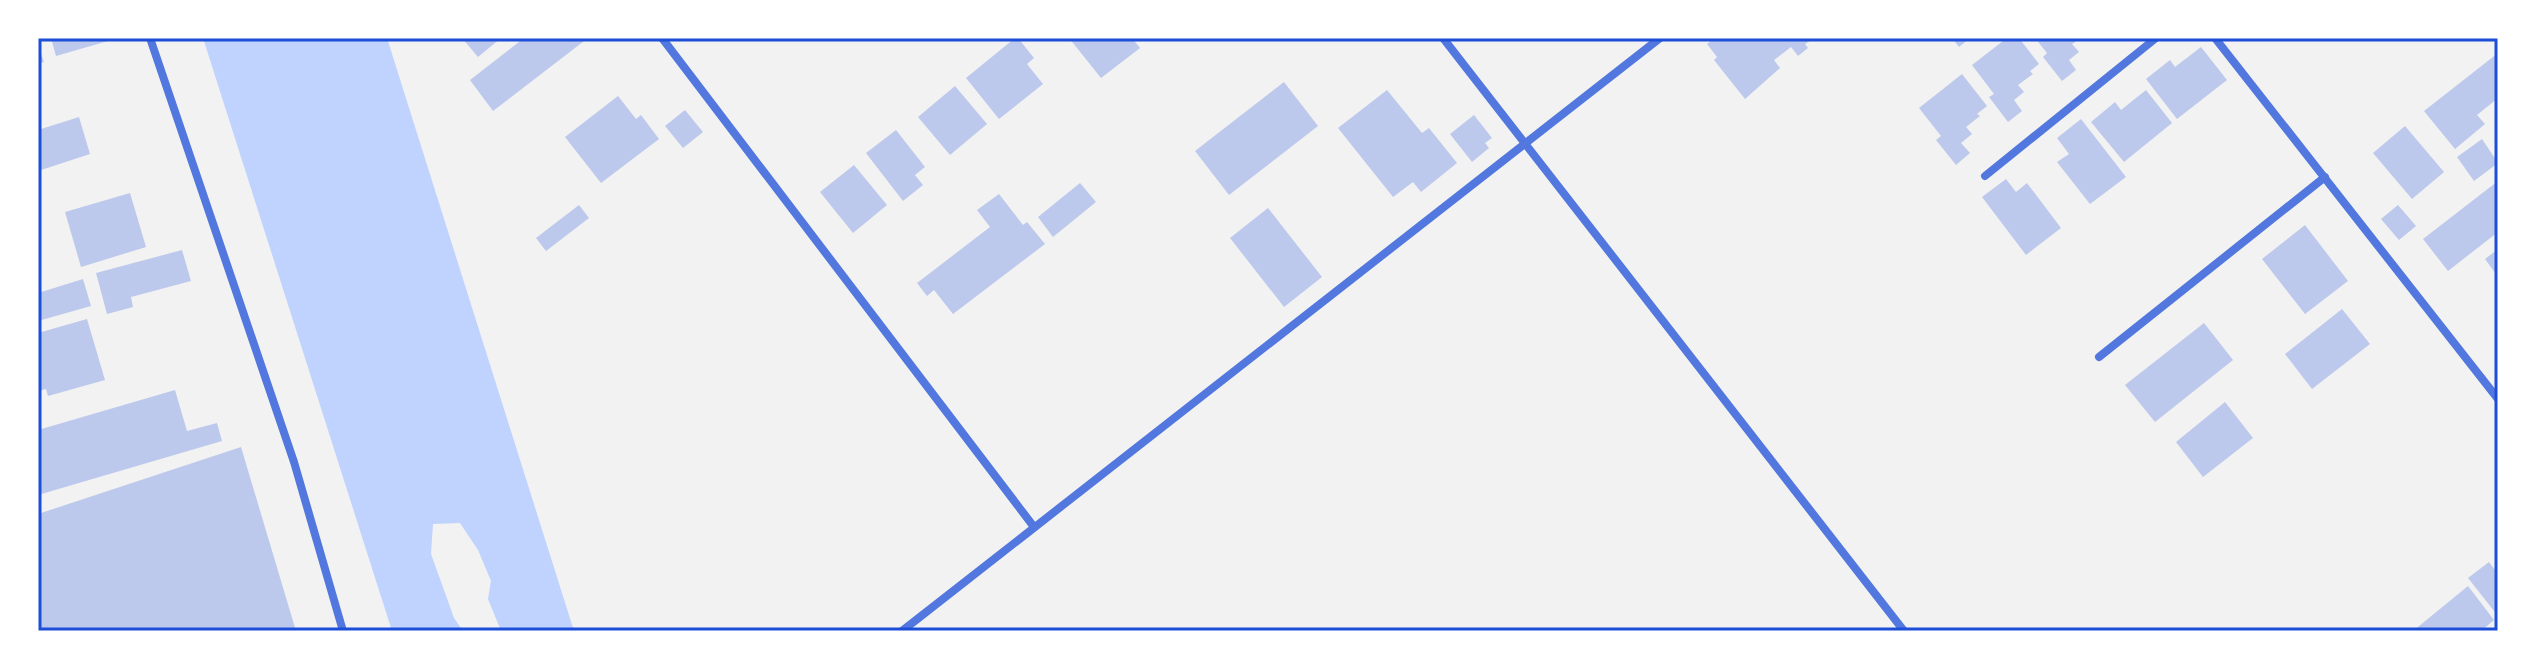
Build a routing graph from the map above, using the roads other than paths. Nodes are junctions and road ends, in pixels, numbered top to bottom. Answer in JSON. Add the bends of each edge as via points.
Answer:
{"nodes":[{"id":1,"x":150,"y":38,"type":"edge"},
{"id":2,"x":662,"y":38,"type":"edge"},
{"id":3,"x":1443,"y":38,"type":"edge"},
{"id":4,"x":1660,"y":38,"type":"edge"},
{"id":5,"x":2156,"y":38,"type":"edge"},
{"id":6,"x":2215,"y":38,"type":"edge"},
{"id":7,"x":1525,"y":143,"type":"junction"},
{"id":8,"x":1985,"y":176,"type":"dead end"},
{"id":9,"x":2325,"y":177,"type":"junction"},
{"id":10,"x":2099,"y":357,"type":"dead end"},
{"id":11,"x":2498,"y":399,"type":"edge"},
{"id":12,"x":1034,"y":527,"type":"junction"},
{"id":13,"x":343,"y":631,"type":"edge"},
{"id":14,"x":902,"y":631,"type":"edge"},
{"id":15,"x":1904,"y":631,"type":"edge"}],
"edges":[{"from":1,"to":13,"type":"street","via":[[294,462]]},
{"from":2,"to":12,"type":"street"},
{"from":3,"to":7,"type":"street"},
{"from":4,"to":7,"type":"street"},
{"from":5,"to":8,"type":"street"},
{"from":6,"to":9,"type":"street"},
{"from":7,"to":12,"type":"street"},
{"from":7,"to":15,"type":"street"},
{"from":9,"to":10,"type":"street"},
{"from":9,"to":11,"type":"street"},
{"from":12,"to":14,"type":"street"}]}
